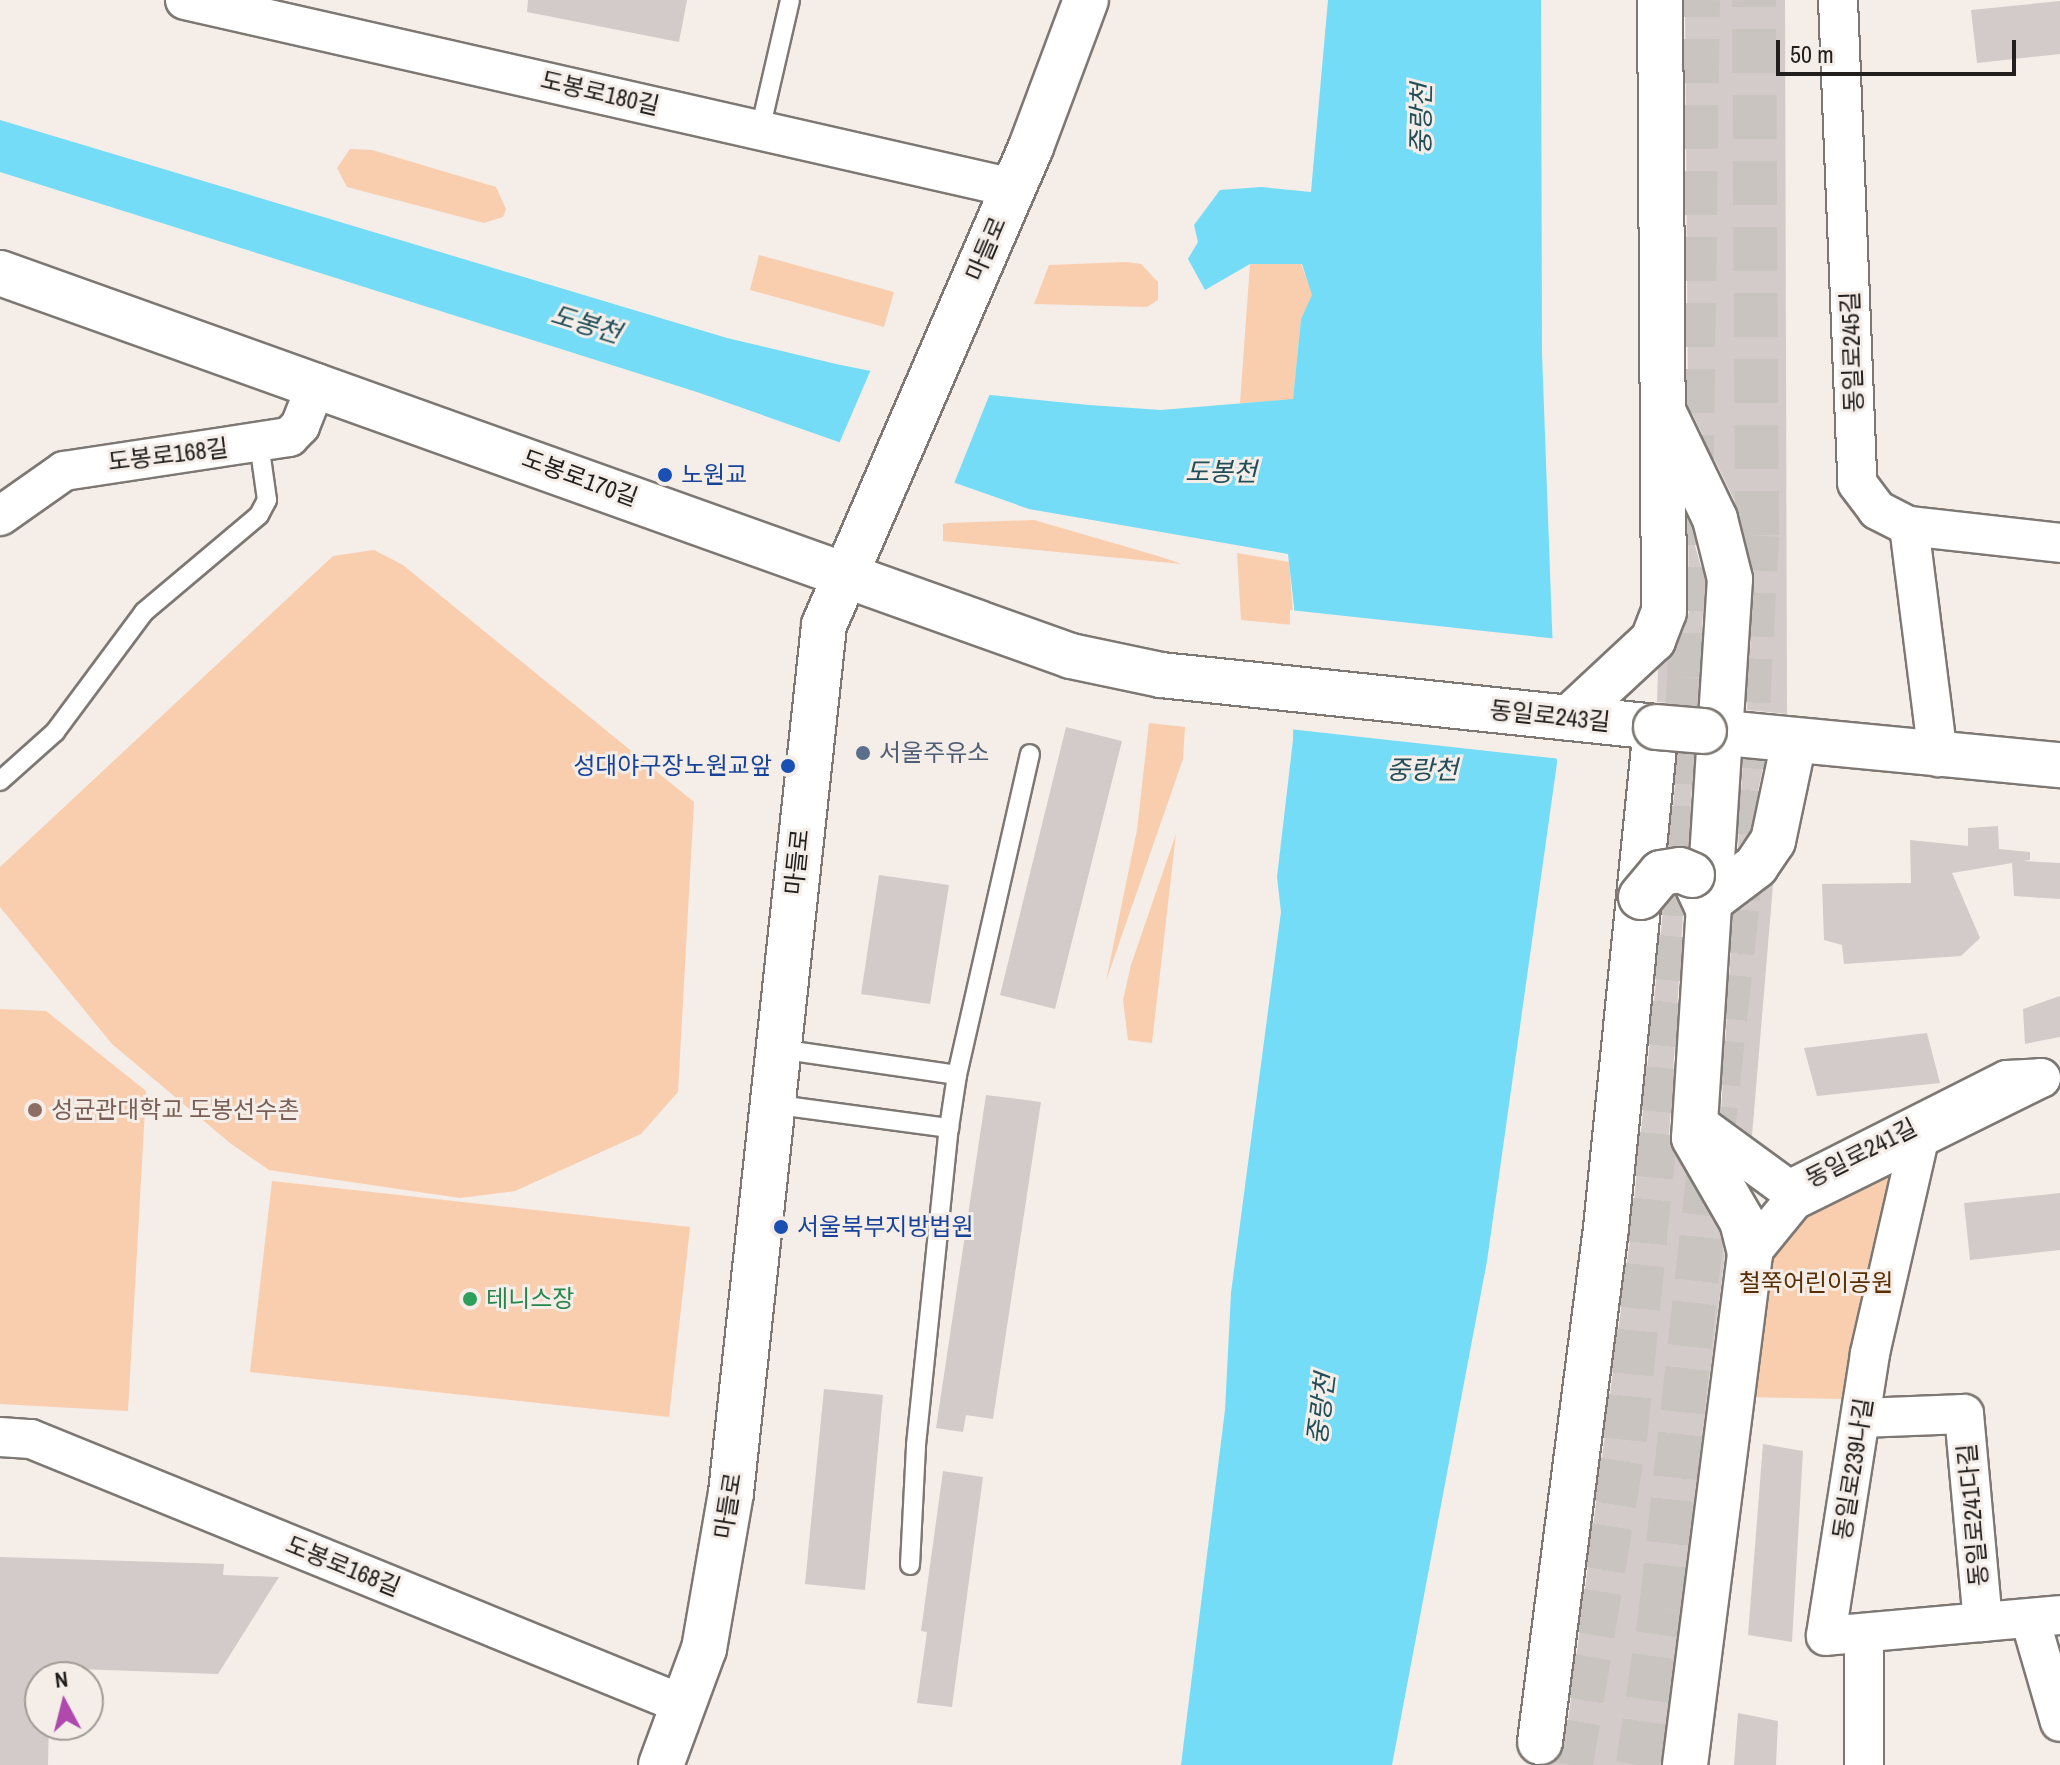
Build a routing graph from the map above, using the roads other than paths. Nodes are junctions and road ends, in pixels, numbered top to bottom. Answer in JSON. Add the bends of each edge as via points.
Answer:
{"nodes":[{"id":1,"x":185,"y":0,"type":"edge"},
{"id":2,"x":790,"y":0,"type":"edge"},
{"id":3,"x":1086,"y":0,"type":"edge"},
{"id":4,"x":1838,"y":0,"type":"edge"},
{"id":5,"x":1660,"y":2,"type":"edge"},
{"id":6,"x":760,"y":130,"type":"junction"},
{"id":7,"x":1013,"y":188,"type":"junction"},
{"id":8,"x":0,"y":273,"type":"edge"},
{"id":9,"x":317,"y":383,"type":"junction"},
{"id":10,"x":1671,"y":427,"type":"junction"},
{"id":11,"x":259,"y":443,"type":"junction"},
{"id":12,"x":0,"y":516,"type":"edge"},
{"id":13,"x":1909,"y":526,"type":"junction"},
{"id":14,"x":2060,"y":543,"type":"edge"},
{"id":15,"x":843,"y":578,"type":"junction"},
{"id":16,"x":1161,"y":675,"type":"joint"},
{"id":17,"x":1569,"y":718,"type":"junction"},
{"id":18,"x":1656,"y":727,"type":"junction"},
{"id":19,"x":1713,"y":732,"type":"junction"},
{"id":20,"x":1794,"y":741,"type":"junction"},
{"id":21,"x":1030,"y":754,"type":"dead end"},
{"id":22,"x":1938,"y":757,"type":"junction"},
{"id":23,"x":2060,"y":765,"type":"edge"},
{"id":24,"x":0,"y":781,"type":"edge"},
{"id":25,"x":1699,"y":890,"type":"junction"},
{"id":26,"x":1641,"y":897,"type":"junction"},
{"id":27,"x":778,"y":1049,"type":"junction"},
{"id":28,"x":2050,"y":1074,"type":"edge"},
{"id":29,"x":957,"y":1075,"type":"junction"},
{"id":30,"x":771,"y":1104,"type":"junction"},
{"id":31,"x":1696,"y":1122,"type":"junction"},
{"id":32,"x":949,"y":1128,"type":"junction"},
{"id":33,"x":1920,"y":1135,"type":"junction"},
{"id":34,"x":1750,"y":1254,"type":"junction"},
{"id":35,"x":1861,"y":1418,"type":"junction"},
{"id":36,"x":0,"y":1437,"type":"edge"},
{"id":37,"x":910,"y":1565,"type":"dead end"},
{"id":38,"x":2045,"y":1617,"type":"edge"},
{"id":39,"x":1983,"y":1622,"type":"junction"},
{"id":40,"x":1864,"y":1633,"type":"junction"},
{"id":41,"x":684,"y":1705,"type":"junction"},
{"id":42,"x":2060,"y":1722,"type":"edge"},
{"id":43,"x":1540,"y":1742,"type":"dead end"},
{"id":44,"x":661,"y":1765,"type":"edge"},
{"id":45,"x":1685,"y":1765,"type":"edge"},
{"id":46,"x":1864,"y":1765,"type":"edge"}],
"edges":[{"from":1,"to":6,"type":"street","name":"도봉로180길"},
{"from":2,"to":6,"type":"lane"},
{"from":3,"to":7,"type":"main road","name":"마들로"},
{"from":4,"to":13,"type":"street","name":"동일로245길","via":[[1857,483],[1877,510]]},
{"from":5,"to":10,"type":"main road"},
{"from":6,"to":7,"type":"street","name":"도봉로180길"},
{"from":7,"to":15,"type":"main road","name":"마들로"},
{"from":8,"to":9,"type":"main road","name":"도봉로170길"},
{"from":9,"to":11,"type":"street","name":"도봉로168길","via":[[295,432]]},
{"from":9,"to":15,"type":"main road","name":"도봉로170길"},
{"from":10,"to":17,"type":"main road","via":[[1664,612],[1653,640]]},
{"from":10,"to":19,"type":"main road","via":[[1715,519],[1730,579]]},
{"from":11,"to":12,"type":"street","name":"도봉로168길","via":[[64,471]]},
{"from":11,"to":24,"type":"lane","via":[[267,500],[259,515],[144,612],[64,721]]},
{"from":13,"to":14,"type":"street","name":"동일로245길"},
{"from":13,"to":22,"type":"street"},
{"from":15,"to":16,"type":"main road","name":"도봉로170길","via":[[1071,656]]},
{"from":15,"to":27,"type":"main road","name":"마들로","via":[[817,655]]},
{"from":16,"to":17,"type":"main road","name":"동일로243길"},
{"from":17,"to":18,"type":"main road","name":"동일로243길"},
{"from":18,"to":19,"type":"main road","name":"동일로243길","bridge":true},
{"from":18,"to":26,"type":"main road"},
{"from":19,"to":20,"type":"main road","name":"동일로243길"},
{"from":19,"to":25,"type":"main road"},
{"from":20,"to":22,"type":"main road","name":"동일로243길"},
{"from":20,"to":25,"type":"main road","via":[[1773,841],[1756,866]]},
{"from":21,"to":29,"type":"lane"},
{"from":22,"to":23,"type":"main road","name":"동일로243길"},
{"from":25,"to":26,"type":"main road","bridge":true,"via":[[1680,870],[1661,873]]},
{"from":25,"to":31,"type":"main road"},
{"from":26,"to":43,"type":"main road","via":[[1582,1433]]},
{"from":27,"to":29,"type":"lane"},
{"from":27,"to":30,"type":"main road","name":"마들로"},
{"from":28,"to":31,"type":"street","name":"동일로241길","via":[[2007,1080],[1789,1190]]},
{"from":28,"to":33,"type":"street","name":"동일로241길","via":[[2015,1095]]},
{"from":29,"to":32,"type":"lane"},
{"from":30,"to":32,"type":"lane"},
{"from":30,"to":41,"type":"main road","name":"마들로","via":[[731,1493],[704,1649]]},
{"from":31,"to":34,"type":"main road","via":[[1698,1149],[1742,1221]]},
{"from":32,"to":37,"type":"lane","via":[[916,1445]]},
{"from":33,"to":34,"type":"street","name":"동일로241길","via":[[1794,1200]]},
{"from":33,"to":35,"type":"street","name":"동일로239나길","via":[[1870,1354]]},
{"from":34,"to":45,"type":"main road"},
{"from":35,"to":39,"type":"street","name":"동일로241다길","via":[[1964,1414]]},
{"from":35,"to":40,"type":"street","name":"동일로239나길","via":[[1826,1636]]},
{"from":36,"to":41,"type":"street","name":"도봉로168길","via":[[31,1439]]},
{"from":38,"to":39,"type":"street","name":"동일로241다길"},
{"from":38,"to":42,"type":"street","name":"동일로241다길"},
{"from":39,"to":40,"type":"street","name":"동일로241다길"},
{"from":40,"to":46,"type":"street"},
{"from":41,"to":44,"type":"main road","name":"마들로"}]}
